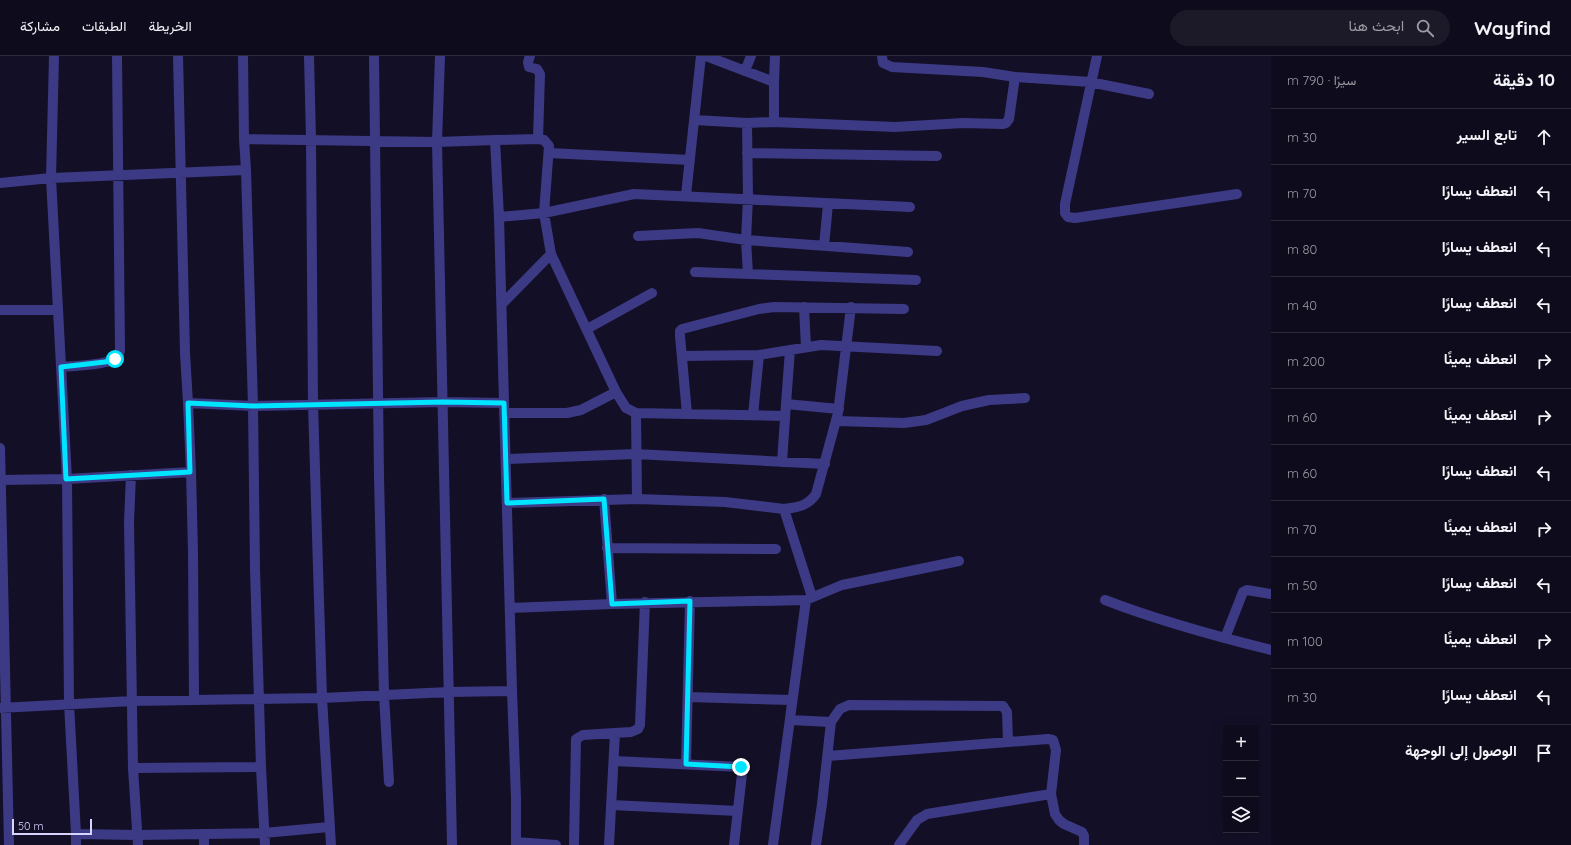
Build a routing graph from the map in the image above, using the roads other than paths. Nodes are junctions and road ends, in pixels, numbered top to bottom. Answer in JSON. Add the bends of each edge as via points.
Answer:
{"nodes":[{"id":1,"x":54,"y":56,"type":"edge"},
{"id":2,"x":117,"y":56,"type":"edge"},
{"id":3,"x":178,"y":56,"type":"edge"},
{"id":4,"x":243,"y":56,"type":"edge"},
{"id":5,"x":309,"y":56,"type":"edge"},
{"id":6,"x":374,"y":56,"type":"edge"},
{"id":7,"x":440,"y":56,"type":"edge"},
{"id":8,"x":530,"y":56,"type":"edge"},
{"id":9,"x":701,"y":56,"type":"edge"},
{"id":10,"x":706,"y":56,"type":"edge"},
{"id":11,"x":751,"y":56,"type":"edge"},
{"id":12,"x":775,"y":56,"type":"edge"},
{"id":13,"x":882,"y":56,"type":"edge"},
{"id":14,"x":1097,"y":56,"type":"edge"},
{"id":15,"x":745,"y":71,"type":"junction"},
{"id":16,"x":1015,"y":77,"type":"junction"},
{"id":17,"x":774,"y":82,"type":"junction"},
{"id":18,"x":1090,"y":82,"type":"junction"},
{"id":19,"x":1149,"y":94,"type":"dead end"},
{"id":20,"x":695,"y":120,"type":"junction"},
{"id":21,"x":774,"y":122,"type":"junction"},
{"id":22,"x":747,"y":123,"type":"junction"},
{"id":23,"x":244,"y":139,"type":"junction"},
{"id":24,"x":311,"y":139,"type":"junction"},
{"id":25,"x":538,"y":139,"type":"junction"},
{"id":26,"x":495,"y":140,"type":"junction"},
{"id":27,"x":375,"y":141,"type":"junction"},
{"id":28,"x":437,"y":142,"type":"junction"},
{"id":29,"x":549,"y":153,"type":"junction"},
{"id":30,"x":747,"y":153,"type":"junction"},
{"id":31,"x":937,"y":156,"type":"dead end"},
{"id":32,"x":690,"y":160,"type":"junction"},
{"id":33,"x":246,"y":170,"type":"junction"},
{"id":34,"x":181,"y":174,"type":"junction"},
{"id":35,"x":118,"y":176,"type":"junction"},
{"id":36,"x":51,"y":178,"type":"junction"},
{"id":37,"x":0,"y":182,"type":"edge"},
{"id":38,"x":1237,"y":194,"type":"dead end"},
{"id":39,"x":686,"y":196,"type":"junction"},
{"id":40,"x":748,"y":198,"type":"junction"},
{"id":41,"x":828,"y":204,"type":"junction"},
{"id":42,"x":910,"y":207,"type":"dead end"},
{"id":43,"x":544,"y":213,"type":"junction"},
{"id":44,"x":499,"y":217,"type":"junction"},
{"id":45,"x":638,"y":236,"type":"dead end"},
{"id":46,"x":746,"y":240,"type":"junction"},
{"id":47,"x":824,"y":246,"type":"junction"},
{"id":48,"x":908,"y":252,"type":"dead end"},
{"id":49,"x":552,"y":254,"type":"junction"},
{"id":50,"x":694,"y":272,"type":"dead end"},
{"id":51,"x":748,"y":274,"type":"junction"},
{"id":52,"x":916,"y":280,"type":"dead end"},
{"id":53,"x":652,"y":293,"type":"dead end"},
{"id":54,"x":502,"y":304,"type":"junction"},
{"id":55,"x":804,"y":307,"type":"junction"},
{"id":56,"x":851,"y":308,"type":"junction"},
{"id":57,"x":904,"y":308,"type":"dead end"},
{"id":58,"x":0,"y":310,"type":"edge"},
{"id":59,"x":58,"y":310,"type":"junction"},
{"id":60,"x":586,"y":329,"type":"junction"},
{"id":61,"x":806,"y":347,"type":"junction"},
{"id":62,"x":846,"y":347,"type":"junction"},
{"id":63,"x":790,"y":350,"type":"junction"},
{"id":64,"x":937,"y":351,"type":"dead end"},
{"id":65,"x":759,"y":355,"type":"junction"},
{"id":66,"x":682,"y":356,"type":"junction"},
{"id":67,"x":61,"y":367,"type":"junction"},
{"id":68,"x":616,"y":392,"type":"junction"},
{"id":69,"x":1025,"y":398,"type":"dead end"},
{"id":70,"x":443,"y":402,"type":"junction"},
{"id":71,"x":188,"y":403,"type":"junction"},
{"id":72,"x":504,"y":403,"type":"junction"},
{"id":73,"x":313,"y":404,"type":"junction"},
{"id":74,"x":378,"y":404,"type":"junction"},
{"id":75,"x":786,"y":404,"type":"junction"},
{"id":76,"x":253,"y":406,"type":"junction"},
{"id":77,"x":839,"y":409,"type":"junction"},
{"id":78,"x":504,"y":413,"type":"junction"},
{"id":79,"x":636,"y":413,"type":"junction"},
{"id":80,"x":687,"y":414,"type":"junction"},
{"id":81,"x":753,"y":415,"type":"junction"},
{"id":82,"x":785,"y":416,"type":"junction"},
{"id":83,"x":837,"y":421,"type":"junction"},
{"id":84,"x":0,"y":448,"type":"edge"},
{"id":85,"x":636,"y":454,"type":"junction"},
{"id":86,"x":506,"y":459,"type":"junction"},
{"id":87,"x":782,"y":462,"type":"junction"},
{"id":88,"x":825,"y":464,"type":"junction"},
{"id":89,"x":190,"y":472,"type":"junction"},
{"id":90,"x":131,"y":475,"type":"junction"},
{"id":91,"x":66,"y":479,"type":"junction"},
{"id":92,"x":0,"y":480,"type":"edge"},
{"id":93,"x":604,"y":499,"type":"junction"},
{"id":94,"x":637,"y":499,"type":"junction"},
{"id":95,"x":507,"y":503,"type":"junction"},
{"id":96,"x":784,"y":509,"type":"junction"},
{"id":97,"x":607,"y":548,"type":"junction"},
{"id":98,"x":776,"y":549,"type":"dead end"},
{"id":99,"x":959,"y":561,"type":"dead end"},
{"id":100,"x":1271,"y":594,"type":"edge"},
{"id":101,"x":809,"y":598,"type":"junction"},
{"id":102,"x":1105,"y":600,"type":"dead end"},
{"id":103,"x":690,"y":601,"type":"junction"},
{"id":104,"x":645,"y":602,"type":"junction"},
{"id":105,"x":612,"y":604,"type":"junction"},
{"id":106,"x":510,"y":608,"type":"junction"},
{"id":107,"x":1225,"y":638,"type":"junction"},
{"id":108,"x":1271,"y":650,"type":"edge"},
{"id":109,"x":512,"y":691,"type":"junction"},
{"id":110,"x":449,"y":692,"type":"junction"},
{"id":111,"x":384,"y":695,"type":"junction"},
{"id":112,"x":688,"y":697,"type":"junction"},
{"id":113,"x":322,"y":698,"type":"junction"},
{"id":114,"x":194,"y":700,"type":"junction"},
{"id":115,"x":259,"y":700,"type":"junction"},
{"id":116,"x":792,"y":700,"type":"junction"},
{"id":117,"x":132,"y":701,"type":"junction"},
{"id":118,"x":70,"y":704,"type":"junction"},
{"id":119,"x":3,"y":708,"type":"edge"},
{"id":120,"x":790,"y":720,"type":"junction"},
{"id":121,"x":831,"y":722,"type":"junction"},
{"id":122,"x":615,"y":733,"type":"junction"},
{"id":123,"x":1008,"y":742,"type":"junction"},
{"id":124,"x":828,"y":756,"type":"junction"},
{"id":125,"x":614,"y":761,"type":"junction"},
{"id":126,"x":686,"y":764,"type":"junction"},
{"id":127,"x":261,"y":767,"type":"junction"},
{"id":128,"x":133,"y":768,"type":"junction"},
{"id":129,"x":390,"y":782,"type":"dead end"},
{"id":130,"x":1051,"y":794,"type":"junction"},
{"id":131,"x":611,"y":805,"type":"junction"},
{"id":132,"x":738,"y":811,"type":"junction"},
{"id":133,"x":329,"y":827,"type":"junction"},
{"id":134,"x":264,"y":833,"type":"junction"},
{"id":135,"x":76,"y":834,"type":"junction"},
{"id":136,"x":204,"y":834,"type":"junction"},
{"id":137,"x":138,"y":840,"type":"edge"},
{"id":138,"x":516,"y":844,"type":"edge"},
{"id":139,"x":9,"y":845,"type":"edge"},
{"id":140,"x":76,"y":845,"type":"edge"},
{"id":141,"x":204,"y":845,"type":"edge"},
{"id":142,"x":266,"y":845,"type":"edge"},
{"id":143,"x":331,"y":845,"type":"edge"},
{"id":144,"x":452,"y":845,"type":"edge"},
{"id":145,"x":556,"y":845,"type":"edge"},
{"id":146,"x":574,"y":845,"type":"edge"},
{"id":147,"x":609,"y":845,"type":"edge"},
{"id":148,"x":734,"y":845,"type":"edge"},
{"id":149,"x":773,"y":845,"type":"edge"},
{"id":150,"x":816,"y":845,"type":"edge"},
{"id":151,"x":899,"y":845,"type":"edge"},
{"id":152,"x":1084,"y":845,"type":"edge"}],
"edges":[{"from":1,"to":36,"type":"street"},
{"from":2,"to":35,"type":"street"},
{"from":3,"to":34,"type":"street"},
{"from":4,"to":23,"type":"street"},
{"from":5,"to":24,"type":"street"},
{"from":6,"to":27,"type":"street"},
{"from":7,"to":28,"type":"street"},
{"from":8,"to":25,"type":"street","via":[[529,67],[537,69],[540,74]]},
{"from":9,"to":20,"type":"street"},
{"from":10,"to":15,"type":"street"},
{"from":11,"to":15,"type":"street"},
{"from":12,"to":17,"type":"street"},
{"from":13,"to":16,"type":"street","via":[[883,63],[892,67],[983,72]]},
{"from":14,"to":18,"type":"street"},
{"from":15,"to":17,"type":"street"},
{"from":16,"to":18,"type":"street"},
{"from":16,"to":21,"type":"street","via":[[1009,119],[1003,124],[963,123],[895,127]]},
{"from":17,"to":21,"type":"street"},
{"from":18,"to":19,"type":"street"},
{"from":18,"to":38,"type":"street","via":[[1065,204],[1065,213],[1068,217]]},
{"from":20,"to":22,"type":"street"},
{"from":20,"to":32,"type":"street"},
{"from":21,"to":22,"type":"street"},
{"from":22,"to":30,"type":"street"},
{"from":23,"to":24,"type":"street"},
{"from":23,"to":33,"type":"street"},
{"from":24,"to":27,"type":"street"},
{"from":24,"to":73,"type":"street"},
{"from":25,"to":26,"type":"street"},
{"from":25,"to":29,"type":"street","via":[[547,142]]},
{"from":26,"to":28,"type":"street"},
{"from":26,"to":44,"type":"street"},
{"from":27,"to":28,"type":"street"},
{"from":27,"to":74,"type":"street"},
{"from":28,"to":70,"type":"street"},
{"from":29,"to":32,"type":"street"},
{"from":29,"to":43,"type":"street"},
{"from":30,"to":31,"type":"street"},
{"from":30,"to":40,"type":"street"},
{"from":32,"to":39,"type":"street"},
{"from":33,"to":34,"type":"street"},
{"from":33,"to":76,"type":"street"},
{"from":34,"to":35,"type":"street"},
{"from":34,"to":71,"type":"street"},
{"from":35,"to":36,"type":"street"},
{"from":35,"to":67,"type":"street","via":[[119,356],[105,362]]},
{"from":36,"to":37,"type":"street"},
{"from":36,"to":59,"type":"street"},
{"from":39,"to":40,"type":"street"},
{"from":39,"to":43,"type":"street","via":[[634,194]]},
{"from":40,"to":41,"type":"street"},
{"from":40,"to":46,"type":"street"},
{"from":41,"to":42,"type":"street"},
{"from":41,"to":47,"type":"street"},
{"from":43,"to":44,"type":"street"},
{"from":43,"to":49,"type":"street"},
{"from":44,"to":54,"type":"street"},
{"from":45,"to":46,"type":"street","via":[[698,233]]},
{"from":46,"to":47,"type":"street"},
{"from":46,"to":51,"type":"street"},
{"from":47,"to":48,"type":"street"},
{"from":49,"to":54,"type":"street"},
{"from":49,"to":60,"type":"street"},
{"from":50,"to":51,"type":"street"},
{"from":51,"to":52,"type":"street"},
{"from":53,"to":60,"type":"street"},
{"from":54,"to":72,"type":"street"},
{"from":55,"to":56,"type":"street"},
{"from":55,"to":61,"type":"street"},
{"from":55,"to":66,"type":"street","via":[[759,309],[687,327],[680,331]]},
{"from":56,"to":57,"type":"street"},
{"from":56,"to":62,"type":"street"},
{"from":58,"to":59,"type":"street"},
{"from":59,"to":67,"type":"street"},
{"from":60,"to":68,"type":"street"},
{"from":61,"to":62,"type":"street"},
{"from":61,"to":63,"type":"street"},
{"from":62,"to":64,"type":"street"},
{"from":62,"to":77,"type":"street"},
{"from":63,"to":65,"type":"street"},
{"from":63,"to":75,"type":"street"},
{"from":65,"to":66,"type":"street"},
{"from":65,"to":81,"type":"street"},
{"from":66,"to":80,"type":"street"},
{"from":67,"to":91,"type":"street"},
{"from":68,"to":78,"type":"street","via":[[581,410],[567,413]]},
{"from":68,"to":79,"type":"street","via":[[626,408]]},
{"from":69,"to":83,"type":"street","via":[[989,400],[962,406],[926,420],[904,423]]},
{"from":70,"to":72,"type":"street"},
{"from":70,"to":74,"type":"street"},
{"from":70,"to":110,"type":"street"},
{"from":71,"to":76,"type":"street"},
{"from":71,"to":89,"type":"street"},
{"from":72,"to":78,"type":"street"},
{"from":73,"to":74,"type":"street"},
{"from":73,"to":76,"type":"street"},
{"from":73,"to":113,"type":"street"},
{"from":74,"to":111,"type":"street"},
{"from":75,"to":77,"type":"street"},
{"from":75,"to":82,"type":"street"},
{"from":76,"to":115,"type":"street"},
{"from":77,"to":83,"type":"street"},
{"from":78,"to":86,"type":"street"},
{"from":79,"to":80,"type":"street"},
{"from":79,"to":85,"type":"street"},
{"from":80,"to":81,"type":"street"},
{"from":81,"to":82,"type":"street"},
{"from":82,"to":87,"type":"street"},
{"from":83,"to":88,"type":"street"},
{"from":84,"to":92,"type":"street"},
{"from":85,"to":86,"type":"street"},
{"from":85,"to":87,"type":"street"},
{"from":85,"to":94,"type":"street"},
{"from":86,"to":95,"type":"street"},
{"from":87,"to":88,"type":"street"},
{"from":88,"to":96,"type":"street","via":[[812,501]]},
{"from":89,"to":90,"type":"street"},
{"from":89,"to":114,"type":"street","via":[[194,552]]},
{"from":90,"to":91,"type":"street"},
{"from":90,"to":117,"type":"street","via":[[129,522]]},
{"from":91,"to":92,"type":"street"},
{"from":91,"to":118,"type":"street"},
{"from":92,"to":119,"type":"street"},
{"from":93,"to":94,"type":"street"},
{"from":93,"to":95,"type":"street"},
{"from":93,"to":97,"type":"street"},
{"from":94,"to":96,"type":"street","via":[[725,502]]},
{"from":95,"to":106,"type":"street"},
{"from":96,"to":101,"type":"street"},
{"from":97,"to":98,"type":"street"},
{"from":97,"to":105,"type":"street"},
{"from":99,"to":101,"type":"street","via":[[842,585]]},
{"from":100,"to":107,"type":"street","via":[[1247,590],[1243,592]]},
{"from":101,"to":103,"type":"street"},
{"from":101,"to":116,"type":"street"},
{"from":102,"to":107,"type":"street"},
{"from":103,"to":104,"type":"street"},
{"from":103,"to":112,"type":"street"},
{"from":104,"to":105,"type":"street"},
{"from":104,"to":122,"type":"street","via":[[640,726],[635,731]]},
{"from":105,"to":106,"type":"street"},
{"from":106,"to":109,"type":"street"},
{"from":107,"to":108,"type":"street"},
{"from":109,"to":110,"type":"street"},
{"from":109,"to":138,"type":"street"},
{"from":110,"to":111,"type":"street"},
{"from":110,"to":144,"type":"street"},
{"from":111,"to":113,"type":"street"},
{"from":111,"to":129,"type":"street"},
{"from":112,"to":116,"type":"street"},
{"from":112,"to":126,"type":"street"},
{"from":113,"to":115,"type":"street"},
{"from":113,"to":133,"type":"street"},
{"from":114,"to":115,"type":"street"},
{"from":114,"to":117,"type":"street"},
{"from":115,"to":127,"type":"street"},
{"from":116,"to":120,"type":"street"},
{"from":117,"to":118,"type":"street"},
{"from":117,"to":128,"type":"street"},
{"from":118,"to":119,"type":"street"},
{"from":118,"to":135,"type":"street"},
{"from":119,"to":139,"type":"street"},
{"from":120,"to":121,"type":"street"},
{"from":120,"to":149,"type":"street"},
{"from":121,"to":123,"type":"street","via":[[840,709],[849,705],[1002,706],[1007,712]]},
{"from":121,"to":124,"type":"street"},
{"from":122,"to":125,"type":"street"},
{"from":122,"to":146,"type":"street","via":[[583,735],[576,739]]},
{"from":123,"to":124,"type":"street"},
{"from":123,"to":130,"type":"street","via":[[1053,740],[1056,750]]},
{"from":124,"to":150,"type":"street"},
{"from":125,"to":126,"type":"street"},
{"from":125,"to":131,"type":"street"},
{"from":126,"to":132,"type":"street","via":[[741,767],[743,769]]},
{"from":127,"to":128,"type":"street"},
{"from":127,"to":134,"type":"street"},
{"from":128,"to":137,"type":"street"},
{"from":130,"to":151,"type":"street","via":[[927,814],[917,820]]},
{"from":130,"to":152,"type":"street","via":[[1055,814],[1064,824],[1082,832]]},
{"from":131,"to":132,"type":"street"},
{"from":131,"to":147,"type":"street"},
{"from":132,"to":148,"type":"street"},
{"from":133,"to":134,"type":"street"},
{"from":133,"to":143,"type":"street"},
{"from":134,"to":136,"type":"street"},
{"from":134,"to":142,"type":"street"},
{"from":135,"to":137,"type":"street"},
{"from":135,"to":140,"type":"street"},
{"from":136,"to":137,"type":"street"},
{"from":136,"to":141,"type":"street"},
{"from":138,"to":145,"type":"street"}]}
